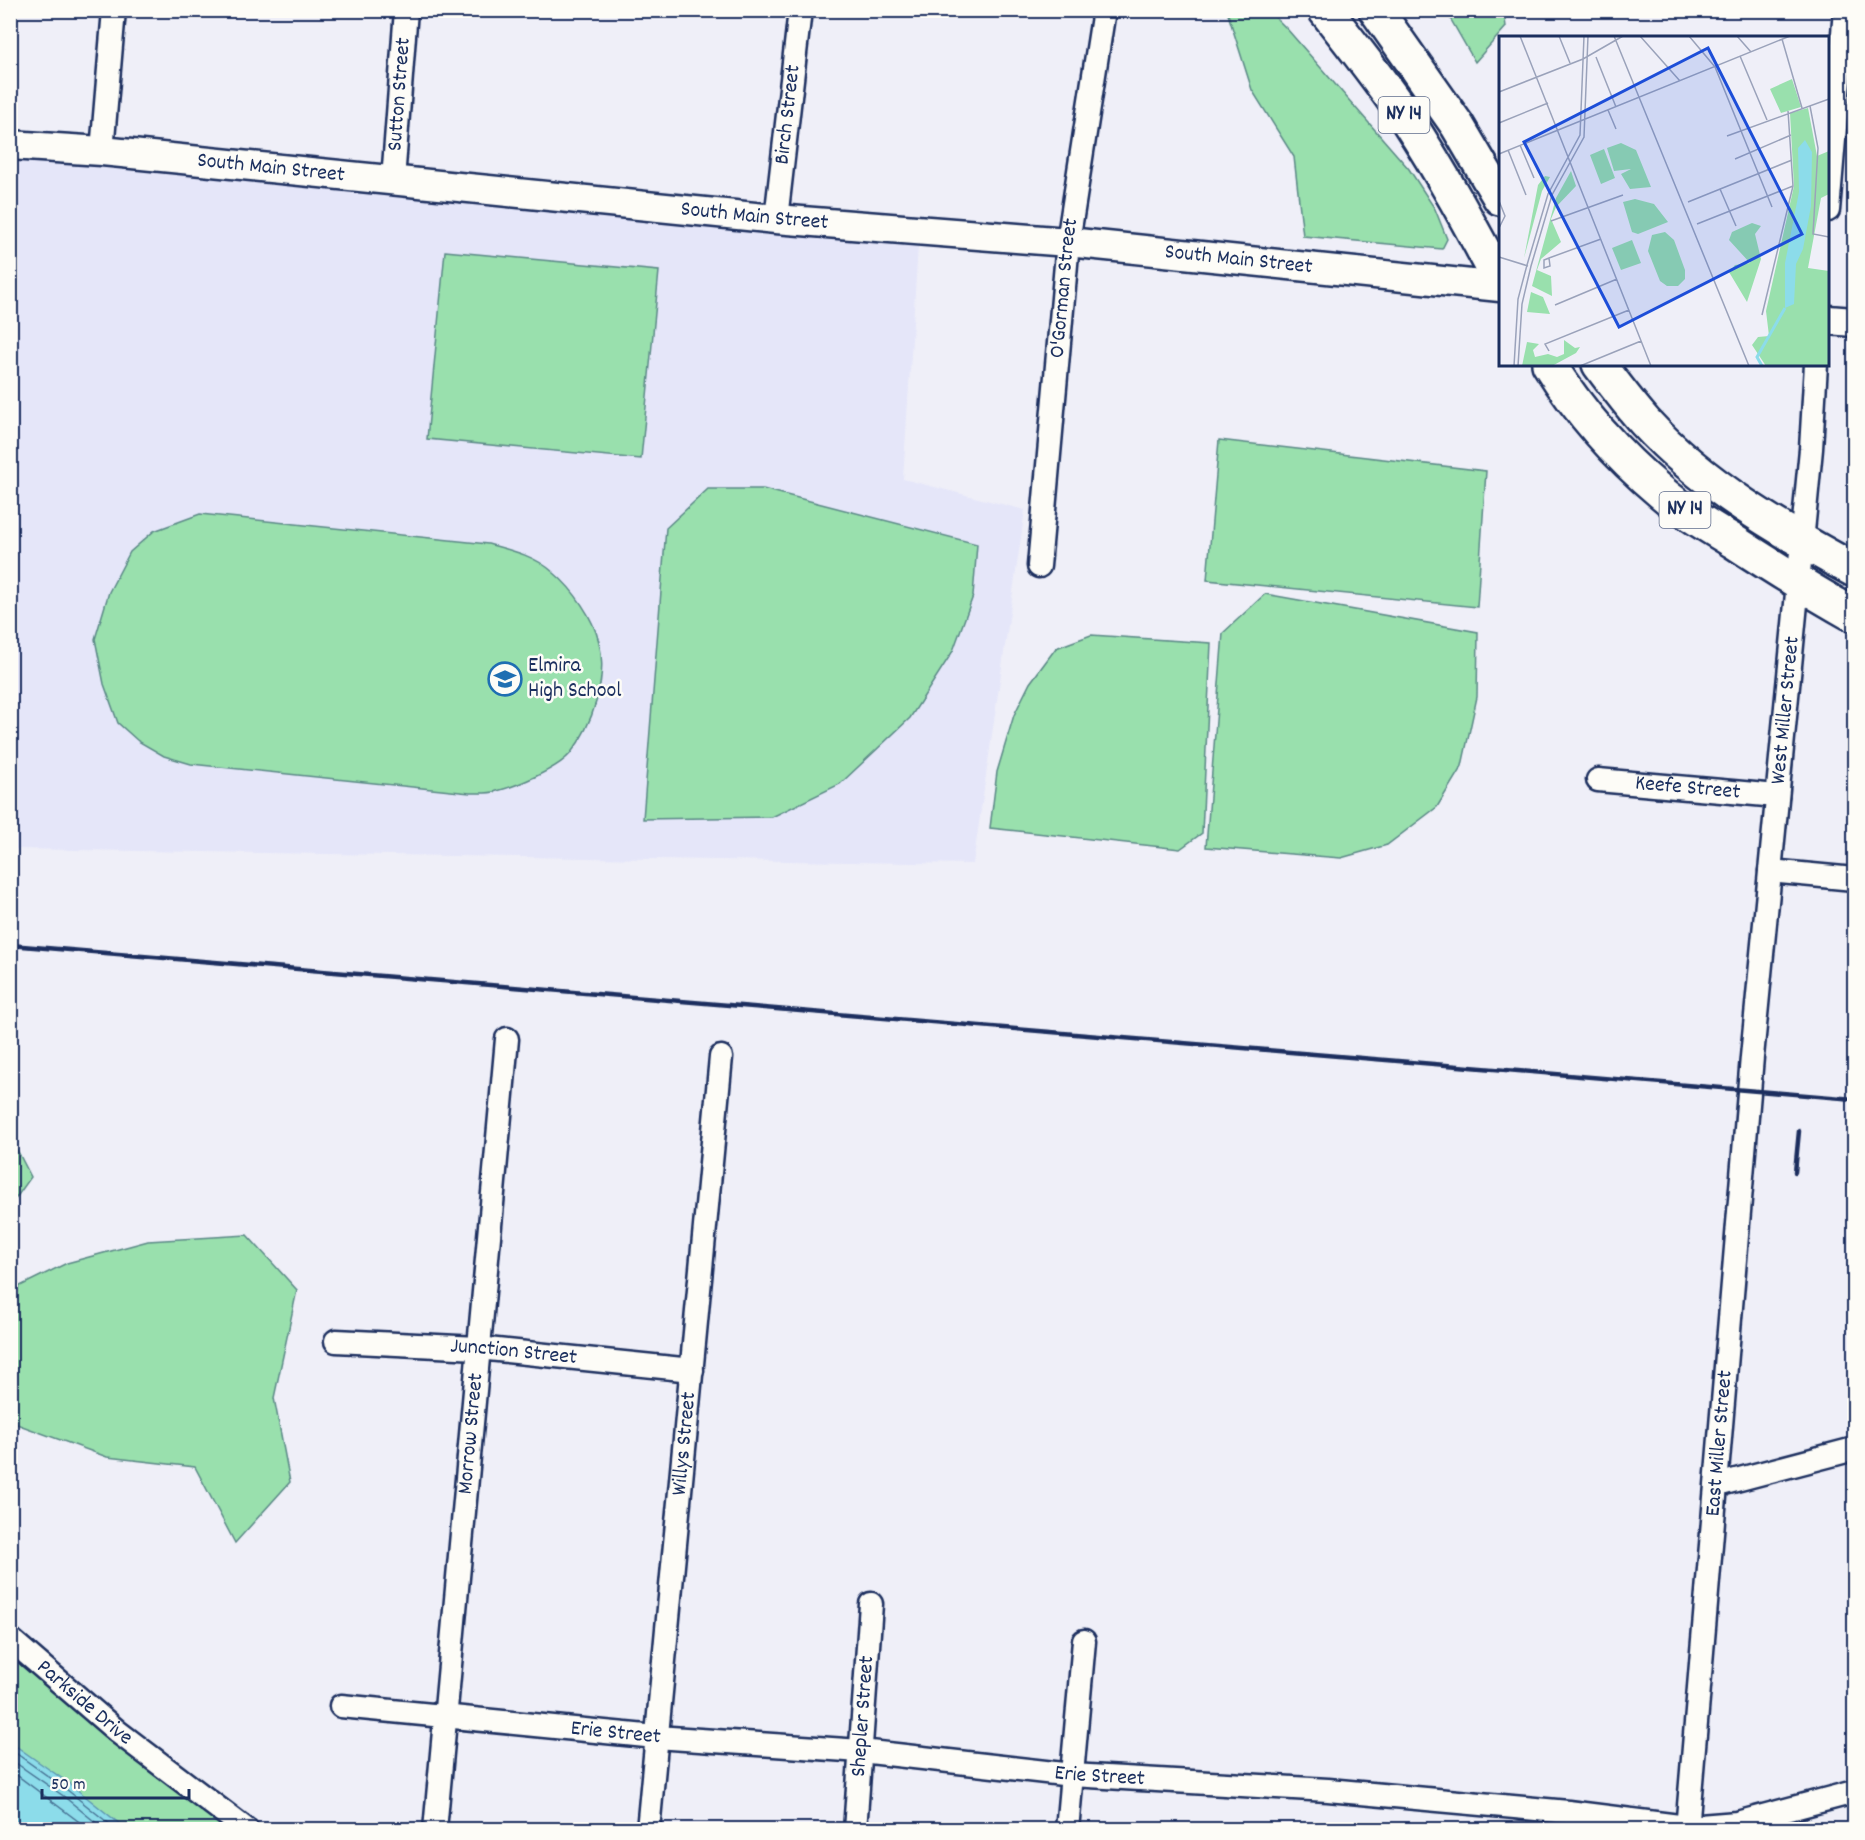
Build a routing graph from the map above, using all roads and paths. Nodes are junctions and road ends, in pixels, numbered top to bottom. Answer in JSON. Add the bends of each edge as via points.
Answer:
{"nodes":[{"id":1,"x":114,"y":10,"type":"edge"},
{"id":2,"x":406,"y":10,"type":"edge"},
{"id":3,"x":800,"y":10,"type":"edge"},
{"id":4,"x":1104,"y":10,"type":"edge"},
{"id":5,"x":1325,"y":10,"type":"edge"},
{"id":6,"x":1376,"y":10,"type":"edge"},
{"id":7,"x":1845,"y":10,"type":"edge"},
{"id":8,"x":10,"y":145,"type":"edge"},
{"id":9,"x":102,"y":151,"type":"junction"},
{"id":10,"x":393,"y":180,"type":"junction"},
{"id":11,"x":1829,"y":188,"type":"edge"},
{"id":12,"x":1499,"y":196,"type":"edge"},
{"id":13,"x":776,"y":219,"type":"junction"},
{"id":14,"x":1068,"y":242,"type":"junction"},
{"id":15,"x":1499,"y":279,"type":"edge"},
{"id":16,"x":1499,"y":287,"type":"edge"},
{"id":17,"x":1829,"y":320,"type":"edge"},
{"id":18,"x":1854,"y":322,"type":"edge"},
{"id":19,"x":1550,"y":366,"type":"edge"},
{"id":20,"x":1601,"y":366,"type":"edge"},
{"id":21,"x":1816,"y":366,"type":"edge"},
{"id":22,"x":1802,"y":542,"type":"junction"},
{"id":23,"x":1039,"y":566,"type":"dead end"},
{"id":24,"x":1854,"y":570,"type":"edge"},
{"id":25,"x":1798,"y":583,"type":"junction"},
{"id":26,"x":1854,"y":615,"type":"edge"},
{"id":27,"x":1598,"y":780,"type":"dead end"},
{"id":28,"x":1777,"y":796,"type":"junction"},
{"id":29,"x":1770,"y":872,"type":"junction"},
{"id":30,"x":1854,"y":879,"type":"edge"},
{"id":31,"x":507,"y":1040,"type":"dead end"},
{"id":32,"x":721,"y":1057,"type":"dead end"},
{"id":33,"x":1752,"y":1057,"type":"joint"},
{"id":34,"x":336,"y":1341,"type":"dead end"},
{"id":35,"x":478,"y":1348,"type":"junction"},
{"id":36,"x":692,"y":1370,"type":"junction"},
{"id":37,"x":1854,"y":1449,"type":"edge"},
{"id":38,"x":1717,"y":1485,"type":"junction"},
{"id":39,"x":871,"y":1604,"type":"dead end"},
{"id":40,"x":10,"y":1639,"type":"edge"},
{"id":41,"x":1084,"y":1641,"type":"dead end"},
{"id":42,"x":341,"y":1706,"type":"dead end"},
{"id":43,"x":446,"y":1715,"type":"junction"},
{"id":44,"x":656,"y":1737,"type":"junction"},
{"id":45,"x":861,"y":1751,"type":"junction"},
{"id":46,"x":1072,"y":1775,"type":"junction"},
{"id":47,"x":1854,"y":1792,"type":"edge"},
{"id":48,"x":1687,"y":1828,"type":"edge"},
{"id":49,"x":247,"y":1830,"type":"edge"},
{"id":50,"x":435,"y":1830,"type":"edge"},
{"id":51,"x":648,"y":1830,"type":"edge"},
{"id":52,"x":855,"y":1830,"type":"edge"},
{"id":53,"x":1067,"y":1830,"type":"edge"}],
"edges":[{"from":1,"to":9,"type":"street"},
{"from":2,"to":10,"type":"street","name":"Sutton Street"},
{"from":3,"to":13,"type":"street","name":"Birch Street"},
{"from":4,"to":14,"type":"street","name":"O'Gorman Street"},
{"from":5,"to":15,"type":"main road","number":"NY 14","via":[[1407,120]]},
{"from":6,"to":12,"type":"main road","number":"NY 14","via":[[1457,124]]},
{"from":7,"to":11,"type":"street"},
{"from":8,"to":9,"type":"street","name":"South Main Street"},
{"from":9,"to":10,"type":"street","name":"South Main Street"},
{"from":10,"to":13,"type":"street","name":"South Main Street"},
{"from":13,"to":14,"type":"street","name":"South Main Street"},
{"from":14,"to":16,"type":"street","name":"South Main Street"},
{"from":14,"to":23,"type":"street","name":"O'Gorman Street"},
{"from":17,"to":18,"type":"street"},
{"from":19,"to":25,"type":"main road","number":"NY 14","via":[[1587,417],[1641,475],[1692,515]]},
{"from":20,"to":22,"type":"main road","number":"NY 14","via":[[1645,421],[1679,454],[1729,494]]},
{"from":21,"to":22,"type":"street","name":"West Miller Street"},
{"from":22,"to":24,"type":"main road","number":"NY 14"},
{"from":22,"to":25,"type":"street","name":"West Miller Street"},
{"from":25,"to":26,"type":"main road","number":"NY 14"},
{"from":25,"to":28,"type":"street","name":"West Miller Street"},
{"from":27,"to":28,"type":"street","name":"Keefe Street"},
{"from":28,"to":29,"type":"street","name":"West Miller Street"},
{"from":29,"to":30,"type":"street"},
{"from":29,"to":33,"type":"street","name":"West Miller Street"},
{"from":31,"to":35,"type":"street","name":"Morrow Street"},
{"from":32,"to":36,"type":"street","name":"Willys Street"},
{"from":33,"to":38,"type":"street","name":"East Miller Street"},
{"from":34,"to":35,"type":"street","name":"Junction Street"},
{"from":35,"to":36,"type":"street","name":"Junction Street"},
{"from":35,"to":43,"type":"street","name":"Morrow Street"},
{"from":36,"to":44,"type":"street","name":"Willys Street"},
{"from":37,"to":38,"type":"street"},
{"from":38,"to":48,"type":"street","name":"East Miller Street"},
{"from":39,"to":45,"type":"street","name":"Shepler Street"},
{"from":40,"to":49,"type":"street","name":"Parkside Drive","via":[[118,1732]]},
{"from":41,"to":46,"type":"street"},
{"from":42,"to":43,"type":"street","name":"Erie Street"},
{"from":43,"to":44,"type":"street","name":"Erie Street"},
{"from":43,"to":50,"type":"street","name":"Morrow Street"},
{"from":44,"to":45,"type":"street","name":"Erie Street"},
{"from":44,"to":51,"type":"street","name":"Willys Street"},
{"from":45,"to":46,"type":"street","name":"Erie Street"},
{"from":45,"to":52,"type":"street","name":"Shepler Street"},
{"from":46,"to":48,"type":"street","name":"Erie Street","via":[[1328,1790],[1568,1812]]},
{"from":46,"to":53,"type":"street"},
{"from":47,"to":48,"type":"street","name":"Erie Street","via":[[1737,1823]]}]}
